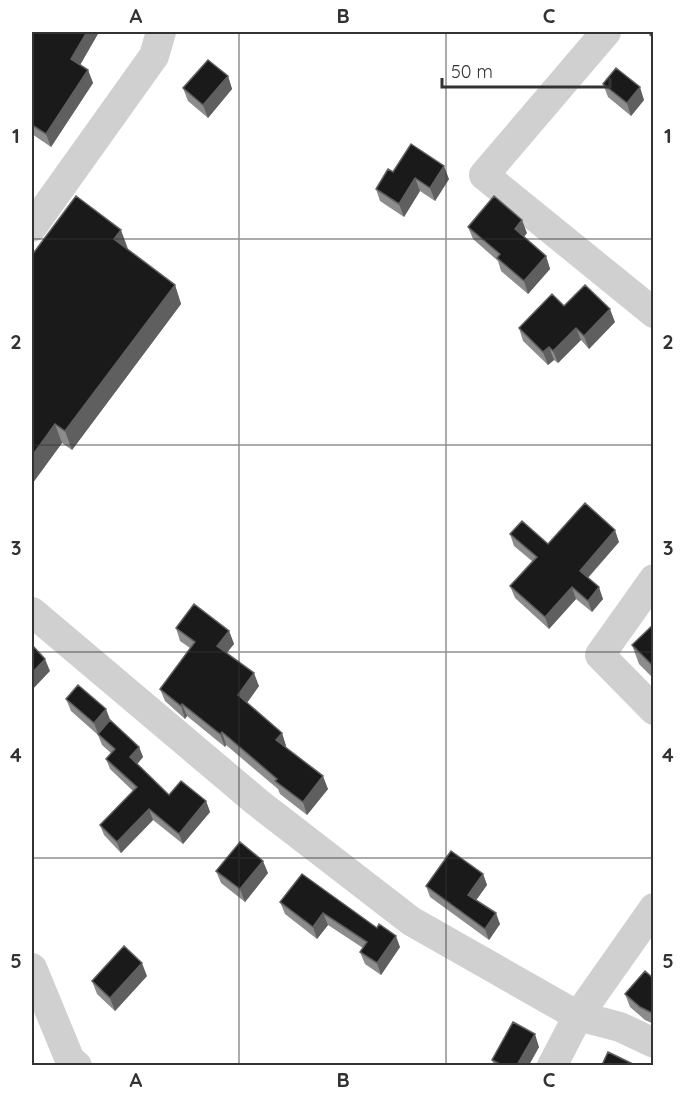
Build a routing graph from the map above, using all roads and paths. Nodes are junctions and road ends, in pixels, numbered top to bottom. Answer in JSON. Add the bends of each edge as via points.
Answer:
{"nodes":[{"id":1,"x":161,"y":32,"type":"edge"},
{"id":2,"x":606,"y":32,"type":"edge"},
{"id":3,"x":32,"y":227,"type":"edge"},
{"id":4,"x":654,"y":313,"type":"edge"},
{"id":5,"x":654,"y":579,"type":"edge"},
{"id":6,"x":32,"y":612,"type":"edge"},
{"id":7,"x":654,"y":710,"type":"edge"},
{"id":8,"x":654,"y":908,"type":"edge"},
{"id":9,"x":32,"y":968,"type":"edge"},
{"id":10,"x":578,"y":1016,"type":"junction"},
{"id":11,"x":654,"y":1043,"type":"edge"},
{"id":12,"x":77,"y":1065,"type":"edge"},
{"id":13,"x":552,"y":1065,"type":"edge"}],
"edges":[{"from":1,"to":3,"type":"street","via":[[154,56]]},
{"from":2,"to":4,"type":"street","via":[[484,175]]},
{"from":5,"to":7,"type":"street","via":[[600,655]]},
{"from":6,"to":10,"type":"street","via":[[257,802],[411,921]]},
{"from":8,"to":10,"type":"street"},
{"from":9,"to":12,"type":"street","via":[[70,1060]]},
{"from":10,"to":11,"type":"street","via":[[620,1027]]},
{"from":10,"to":13,"type":"street"}]}
